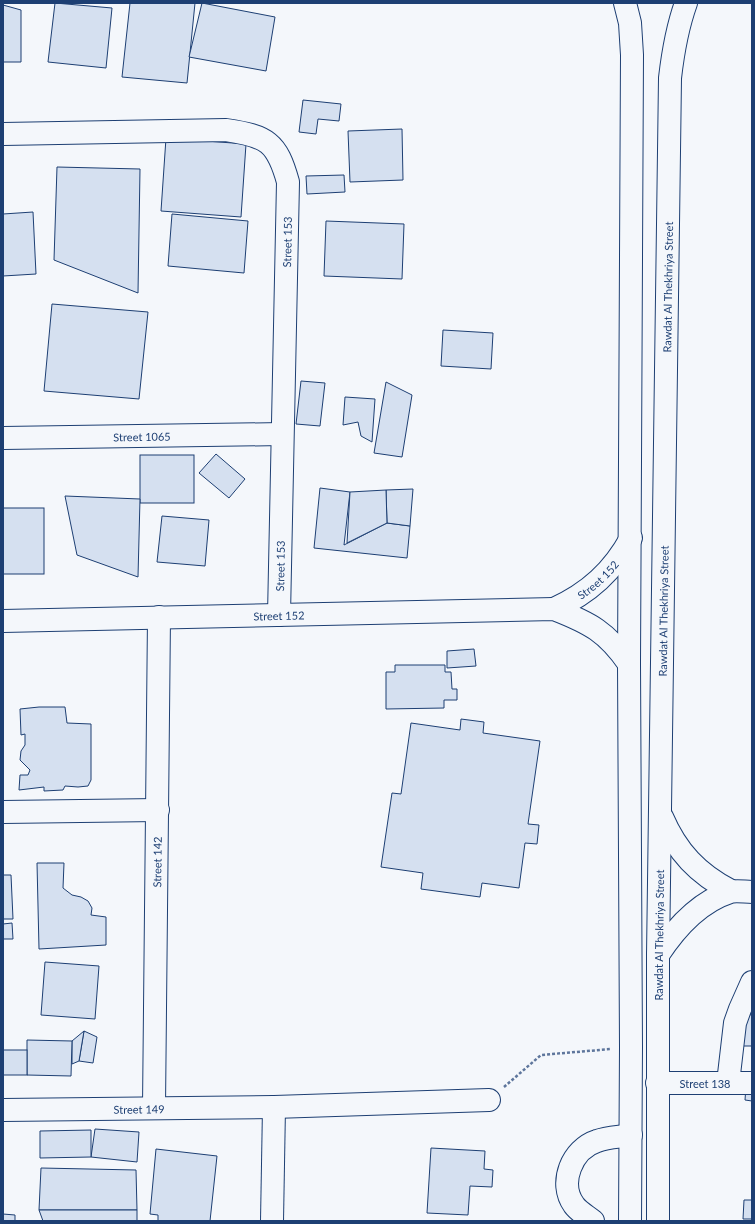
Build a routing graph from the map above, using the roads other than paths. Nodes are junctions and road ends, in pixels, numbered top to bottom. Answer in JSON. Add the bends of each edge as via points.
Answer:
{"nodes":[{"id":1,"x":625,"y":3,"type":"edge"},
{"id":2,"x":686,"y":3,"type":"edge"},
{"id":3,"x":3,"y":134,"type":"edge"},
{"id":4,"x":282,"y":434,"type":"junction"},
{"id":5,"x":3,"y":438,"type":"edge"},
{"id":6,"x":630,"y":538,"type":"junction"},
{"id":7,"x":554,"y":609,"type":"junction"},
{"id":8,"x":279,"y":614,"type":"junction"},
{"id":9,"x":160,"y":617,"type":"junction"},
{"id":10,"x":3,"y":620,"type":"edge"},
{"id":11,"x":629,"y":664,"type":"junction"},
{"id":12,"x":158,"y":810,"type":"junction"},
{"id":13,"x":3,"y":812,"type":"edge"},
{"id":14,"x":661,"y":814,"type":"junction"},
{"id":15,"x":742,"y":892,"type":"edge"},
{"id":16,"x":658,"y":955,"type":"junction"},
{"id":17,"x":752,"y":982,"type":"edge"},
{"id":18,"x":728,"y":1083,"type":"junction"},
{"id":19,"x":752,"y":1083,"type":"edge"},
{"id":20,"x":657,"y":1084,"type":"junction"},
{"id":21,"x":489,"y":1100,"type":"road end"},
{"id":22,"x":154,"y":1107,"type":"junction"},
{"id":23,"x":274,"y":1107,"type":"junction"},
{"id":24,"x":3,"y":1110,"type":"edge"},
{"id":25,"x":630,"y":1135,"type":"junction"},
{"id":26,"x":272,"y":1221,"type":"edge"},
{"id":27,"x":593,"y":1221,"type":"edge"},
{"id":28,"x":630,"y":1221,"type":"edge"},
{"id":29,"x":658,"y":1221,"type":"edge"}],
"edges":[{"from":1,"to":6,"type":"street","via":[[630,23],[632,55]]},
{"from":2,"to":14,"type":"street","name":"Rawdat Al Thekhriya Street","via":[[673,51],[670,78]]},
{"from":3,"to":4,"type":"street","name":"Street 153","via":[[226,130],[249,134],[268,142],[282,159],[288,182]]},
{"from":4,"to":5,"type":"street","name":"Street 1065"},
{"from":4,"to":8,"type":"street","name":"Street 153"},
{"from":6,"to":7,"type":"street","name":"Street 152","via":[[612,568],[599,581],[586,592]]},
{"from":6,"to":11,"type":"street"},
{"from":7,"to":8,"type":"street","name":"Street 152"},
{"from":7,"to":11,"type":"street","name":"Street 152","via":[[590,624],[619,649]]},
{"from":8,"to":9,"type":"street","name":"Street 152"},
{"from":9,"to":10,"type":"street","name":"Street 152"},
{"from":9,"to":12,"type":"street","name":"Street 142"},
{"from":11,"to":25,"type":"street"},
{"from":12,"to":13,"type":"street"},
{"from":12,"to":22,"type":"street","name":"Street 142"},
{"from":14,"to":15,"type":"street","via":[[669,834],[695,868],[712,881]]},
{"from":14,"to":16,"type":"street","name":"Rawdat Al Thekhriya Street"},
{"from":15,"to":16,"type":"street","via":[[713,900],[668,938]]},
{"from":16,"to":20,"type":"street","name":"Rawdat Al Thekhriya Street"},
{"from":17,"to":18,"type":"street","via":[[736,1023]]},
{"from":18,"to":19,"type":"street","name":"Street 138"},
{"from":18,"to":20,"type":"street","name":"Street 138"},
{"from":20,"to":29,"type":"street","name":"Rawdat Al Thekhriya Street"},
{"from":21,"to":23,"type":"street","name":"Street 149"},
{"from":22,"to":23,"type":"street","name":"Street 149"},
{"from":22,"to":24,"type":"street","name":"Street 149"},
{"from":23,"to":26,"type":"street"},
{"from":25,"to":27,"type":"street","via":[[596,1141],[578,1155],[568,1172],[567,1188],[574,1205]]},
{"from":25,"to":28,"type":"street"}]}
